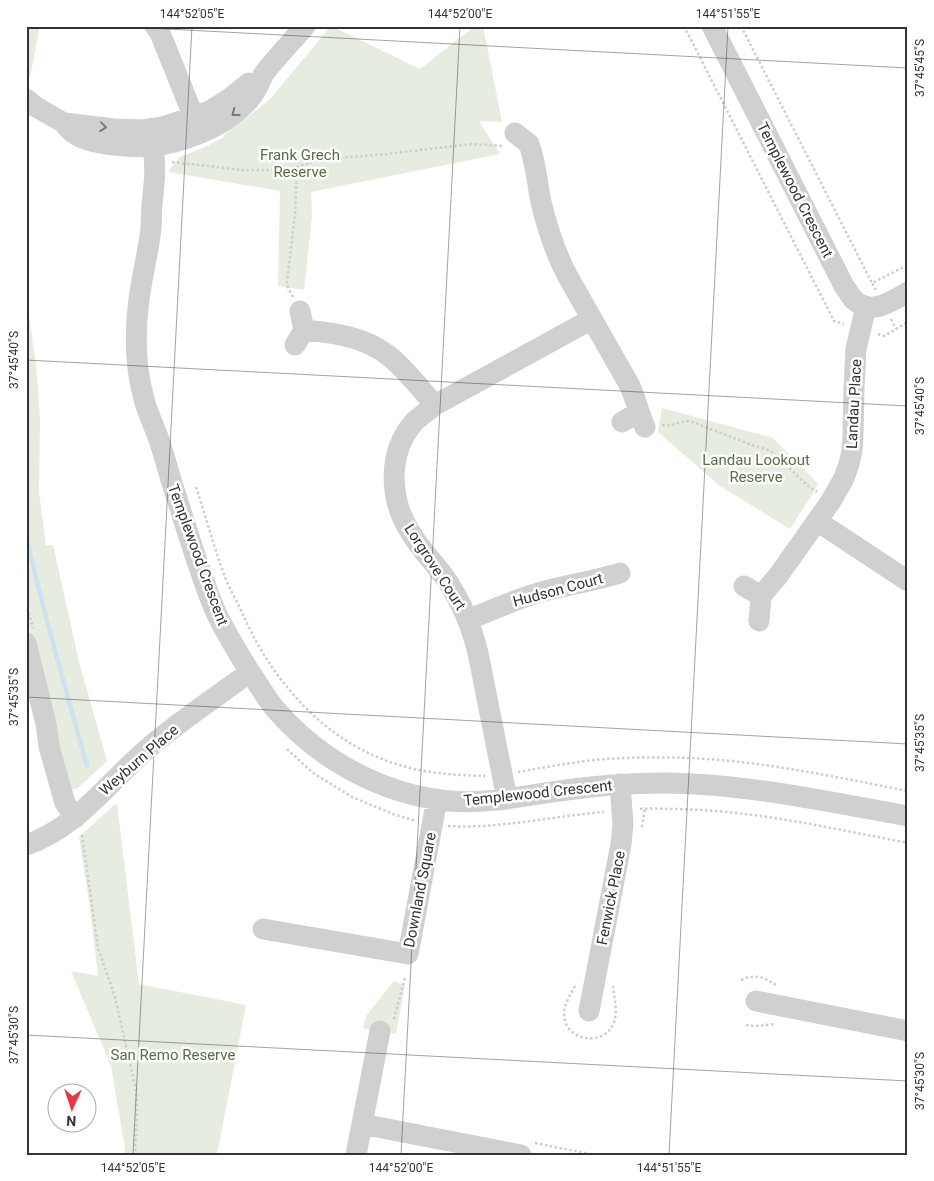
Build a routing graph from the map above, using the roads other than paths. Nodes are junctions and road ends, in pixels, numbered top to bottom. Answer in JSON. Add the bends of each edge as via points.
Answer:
{"nodes":[{"id":1,"x":155,"y":26,"type":"edge"},
{"id":2,"x":305,"y":26,"type":"edge"},
{"id":3,"x":712,"y":26,"type":"edge"},
{"id":4,"x":26,"y":100,"type":"edge"},
{"id":5,"x":197,"y":125,"type":"junction"},
{"id":6,"x":530,"y":138,"type":"road end"},
{"id":7,"x":145,"y":141,"type":"junction"},
{"id":8,"x":908,"y":292,"type":"edge"},
{"id":9,"x":866,"y":306,"type":"junction"},
{"id":10,"x":592,"y":319,"type":"junction"},
{"id":11,"x":300,"y":329,"type":"road end"},
{"id":12,"x":435,"y":405,"type":"junction"},
{"id":13,"x":635,"y":420,"type":"road end"},
{"id":14,"x":817,"y":521,"type":"junction"},
{"id":15,"x":620,"y":573,"type":"dead end"},
{"id":16,"x":907,"y":577,"type":"edge"},
{"id":17,"x":468,"y":620,"type":"junction"},
{"id":18,"x":759,"y":621,"type":"dead end"},
{"id":19,"x":30,"y":636,"type":"edge"},
{"id":20,"x":250,"y":672,"type":"junction"},
{"id":21,"x":620,"y":784,"type":"junction"},
{"id":22,"x":437,"y":799,"type":"junction"},
{"id":23,"x":506,"y":799,"type":"junction"},
{"id":24,"x":908,"y":816,"type":"edge"},
{"id":25,"x":77,"y":817,"type":"junction"},
{"id":26,"x":26,"y":845,"type":"edge"},
{"id":27,"x":263,"y":929,"type":"dead end"},
{"id":28,"x":756,"y":1001,"type":"dead end"},
{"id":29,"x":589,"y":1011,"type":"dead end"},
{"id":30,"x":386,"y":1028,"type":"road end"},
{"id":31,"x":908,"y":1031,"type":"edge"},
{"id":32,"x":362,"y":1124,"type":"junction"},
{"id":33,"x":524,"y":1148,"type":"edge"},
{"id":34,"x":356,"y":1155,"type":"edge"}],
"edges":[{"from":1,"to":5,"type":"street"},
{"from":2,"to":5,"type":"street","via":[[264,74]]},
{"from":3,"to":9,"type":"street","name":"Templewood Crescent","via":[[844,286],[853,299]]},
{"from":4,"to":7,"type":"street","via":[[64,123],[114,129]]},
{"from":5,"to":7,"type":"street","via":[[163,126]]},
{"from":6,"to":10,"type":"street","via":[[541,202],[553,242]]},
{"from":7,"to":20,"type":"street","name":"Templewood Crescent","via":[[154,179],[151,232],[137,314],[141,388],[214,608]]},
{"from":8,"to":9,"type":"street","via":[[884,306]]},
{"from":9,"to":14,"type":"street","name":"Landau Place","via":[[855,358],[852,451],[844,478]]},
{"from":10,"to":12,"type":"street","name":"Lorgrove Court"},
{"from":10,"to":13,"type":"street","via":[[635,397]]},
{"from":11,"to":12,"type":"street","via":[[352,337],[372,346],[401,366]]},
{"from":12,"to":17,"type":"street","name":"Lorgrove Court","via":[[414,422],[402,440],[395,462],[394,486],[410,533],[446,581]]},
{"from":14,"to":16,"type":"street"},
{"from":14,"to":18,"type":"street","name":"Landau Place","via":[[778,576],[753,591]]},
{"from":15,"to":17,"type":"street","name":"Hudson Court","via":[[540,592]]},
{"from":17,"to":23,"type":"street","name":"Lorgrove Court","via":[[478,652]]},
{"from":19,"to":25,"type":"street","via":[[52,761],[63,798]]},
{"from":20,"to":22,"type":"street","name":"Templewood Crescent","via":[[276,710],[309,743],[346,768],[371,780],[417,796]]},
{"from":20,"to":25,"type":"street","name":"Weyburn Place","via":[[156,741]]},
{"from":21,"to":23,"type":"street","name":"Templewood Crescent"},
{"from":21,"to":24,"type":"street","name":"Templewood Crescent","via":[[667,783],[738,788]]},
{"from":21,"to":29,"type":"street","name":"Fenwick Place","via":[[621,844]]},
{"from":22,"to":23,"type":"street","name":"Templewood Crescent","via":[[472,802]]},
{"from":22,"to":27,"type":"street","name":"Downland Square","via":[[408,954]]},
{"from":25,"to":26,"type":"street","name":"Weyburn Place","via":[[53,834]]},
{"from":28,"to":31,"type":"street"},
{"from":30,"to":32,"type":"street"},
{"from":32,"to":33,"type":"street"},
{"from":32,"to":34,"type":"street"}]}
